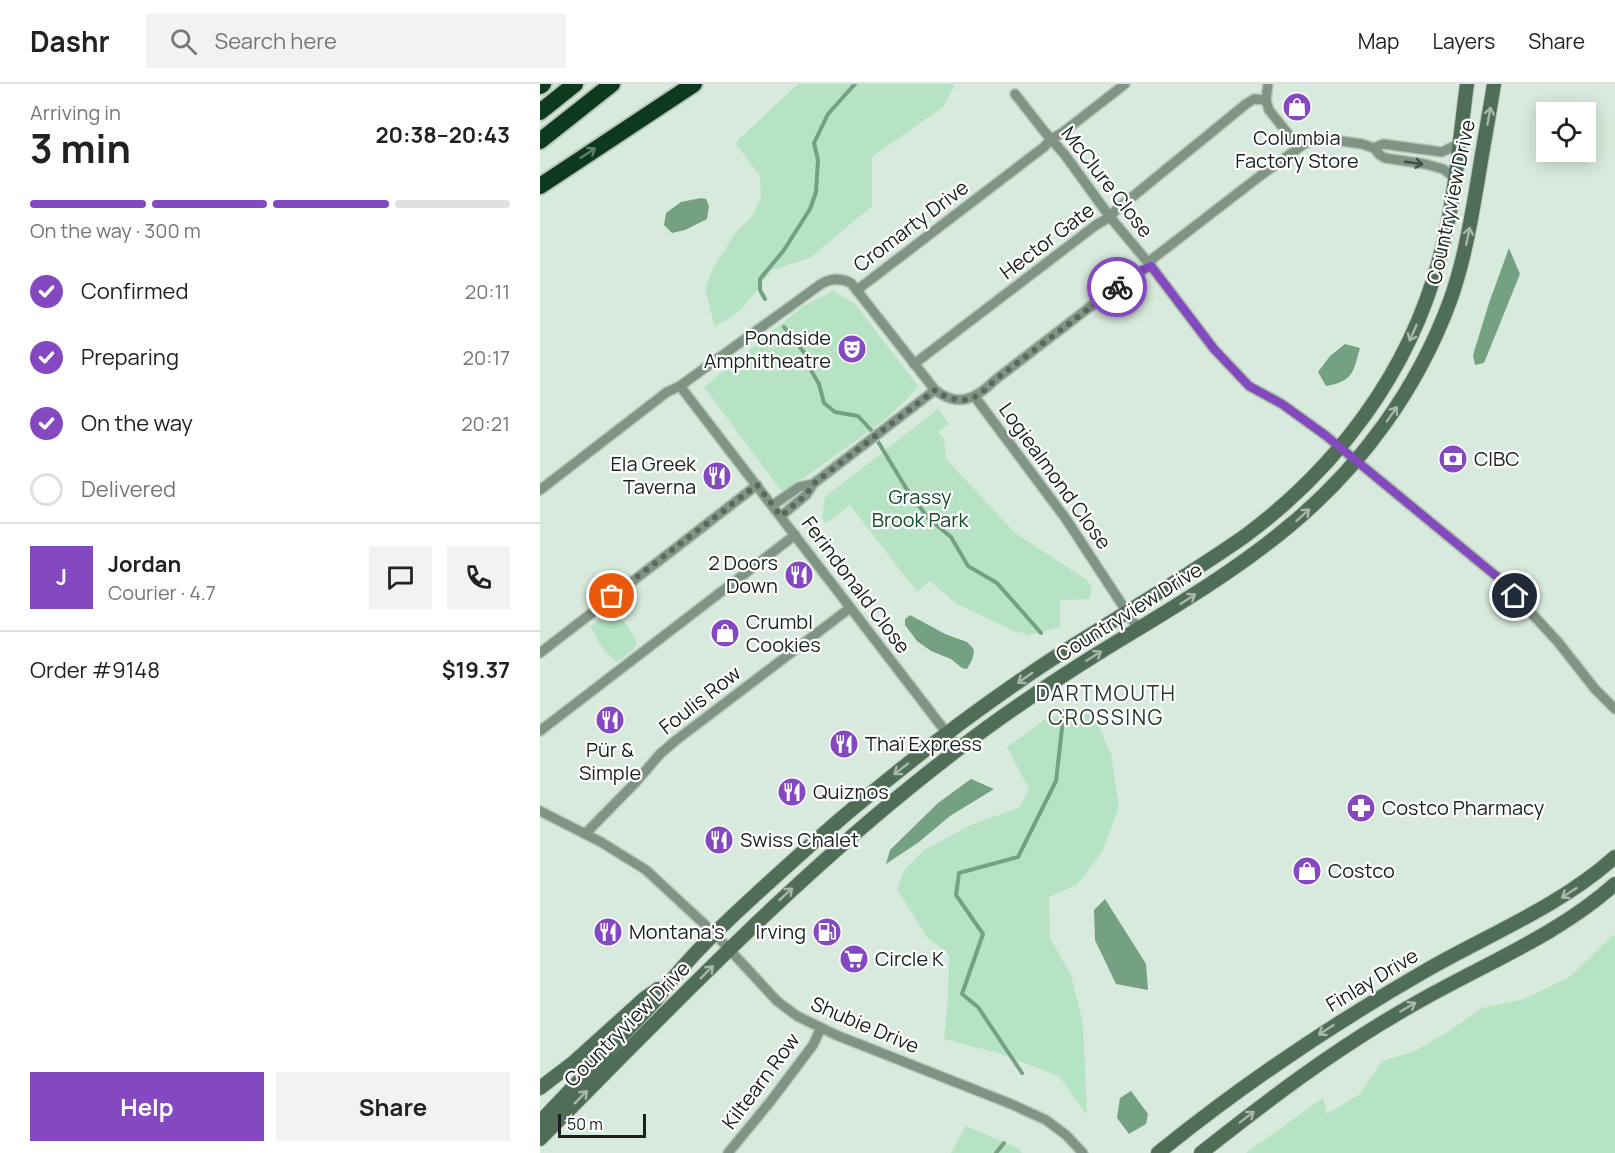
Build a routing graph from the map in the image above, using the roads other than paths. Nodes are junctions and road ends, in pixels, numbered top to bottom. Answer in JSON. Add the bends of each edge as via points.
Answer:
{"nodes":[{"id":1,"x":575,"y":84,"type":"edge"},
{"id":2,"x":612,"y":84,"type":"edge"},
{"id":3,"x":694,"y":84,"type":"edge"},
{"id":4,"x":1125,"y":84,"type":"edge"},
{"id":5,"x":1268,"y":84,"type":"edge"},
{"id":6,"x":1467,"y":84,"type":"edge"},
{"id":7,"x":1494,"y":84,"type":"edge"},
{"id":8,"x":1015,"y":94,"type":"dead end"},
{"id":9,"x":1266,"y":100,"type":"junction"},
{"id":10,"x":540,"y":112,"type":"edge"},
{"id":11,"x":1051,"y":139,"type":"junction"},
{"id":12,"x":540,"y":141,"type":"edge"},
{"id":13,"x":1460,"y":143,"type":"junction"},
{"id":14,"x":1305,"y":144,"type":"junction"},
{"id":15,"x":1374,"y":148,"type":"junction"},
{"id":16,"x":1455,"y":178,"type":"junction"},
{"id":17,"x":540,"y":186,"type":"edge"},
{"id":18,"x":1110,"y":217,"type":"junction"},
{"id":19,"x":1151,"y":266,"type":"junction"},
{"id":20,"x":857,"y":290,"type":"junction"},
{"id":21,"x":914,"y":364,"type":"junction"},
{"id":22,"x":680,"y":386,"type":"junction"},
{"id":23,"x":935,"y":390,"type":"junction"},
{"id":24,"x":975,"y":397,"type":"junction"},
{"id":25,"x":1341,"y":448,"type":"junction"},
{"id":26,"x":1356,"y":460,"type":"junction"},
{"id":27,"x":813,"y":484,"type":"junction"},
{"id":28,"x":757,"y":485,"type":"junction"},
{"id":29,"x":540,"y":490,"type":"edge"},
{"id":30,"x":773,"y":505,"type":"junction"},
{"id":31,"x":781,"y":516,"type":"junction"},
{"id":32,"x":795,"y":535,"type":"junction"},
{"id":33,"x":849,"y":608,"type":"junction"},
{"id":34,"x":1127,"y":612,"type":"junction"},
{"id":35,"x":1138,"y":629,"type":"junction"},
{"id":36,"x":540,"y":653,"type":"edge"},
{"id":37,"x":1615,"y":709,"type":"edge"},
{"id":38,"x":540,"y":731,"type":"edge"},
{"id":39,"x":947,"y":734,"type":"junction"},
{"id":40,"x":959,"y":749,"type":"junction"},
{"id":41,"x":540,"y":811,"type":"edge"},
{"id":42,"x":585,"y":834,"type":"junction"},
{"id":43,"x":1615,"y":857,"type":"edge"},
{"id":44,"x":1615,"y":884,"type":"edge"},
{"id":45,"x":715,"y":934,"type":"junction"},
{"id":46,"x":729,"y":950,"type":"junction"},
{"id":47,"x":670,"y":981,"type":"junction"},
{"id":48,"x":820,"y":1029,"type":"junction"},
{"id":49,"x":540,"y":1088,"type":"edge"},
{"id":50,"x":540,"y":1122,"type":"edge"},
{"id":51,"x":540,"y":1139,"type":"edge"},
{"id":52,"x":728,"y":1153,"type":"edge"},
{"id":53,"x":1083,"y":1153,"type":"edge"},
{"id":54,"x":1158,"y":1153,"type":"edge"},
{"id":55,"x":1201,"y":1153,"type":"edge"}],
"edges":[{"from":1,"to":10,"type":"highway"},
{"from":2,"to":12,"type":"highway"},
{"from":17,"to":3,"type":"highway","one_way":true},
{"from":4,"to":11,"type":"street","name":"Cromarty Drive"},
{"from":5,"to":9,"type":"street"},
{"from":6,"to":13,"type":"street","name":"Countryview Drive"},
{"from":26,"to":7,"type":"street","name":"Countryview Drive","one_way":true,"via":[[1405,394],[1450,299],[1468,236]]},
{"from":8,"to":11,"type":"street","name":"McClure Close"},
{"from":9,"to":14,"type":"street","via":[[1288,136]]},
{"from":9,"to":18,"type":"street","name":"Hector Gate","via":[[1254,99],[1240,108]]},
{"from":11,"to":18,"type":"street","name":"McClure Close"},
{"from":11,"to":20,"type":"street","name":"Cromarty Drive"},
{"from":13,"to":15,"type":"street","via":[[1443,152],[1383,144]]},
{"from":13,"to":16,"type":"street","name":"Countryview Drive"},
{"from":14,"to":15,"type":"street","via":[[1320,138]]},
{"from":14,"to":19,"type":"street","via":[[1159,254]]},
{"from":15,"to":16,"type":"street","one_way":true,"via":[[1385,158],[1443,169]]},
{"from":16,"to":25,"type":"street","name":"Countryview Drive","one_way":true,"via":[[1439,261],[1417,323],[1386,383]]},
{"from":18,"to":19,"type":"street","name":"McClure Close"},
{"from":18,"to":21,"type":"street","name":"Hector Gate"},
{"from":19,"to":24,"type":"street","via":[[1130,276]]},
{"from":19,"to":25,"type":"street","name":"McClure Close","via":[[1214,349],[1249,386],[1282,404]]},
{"from":20,"to":21,"type":"street"},
{"from":20,"to":22,"type":"street","name":"Cromarty Drive","via":[[846,280],[825,281]]},
{"from":21,"to":23,"type":"street"},
{"from":22,"to":28,"type":"street","name":"Ferindonald Close"},
{"from":22,"to":29,"type":"street","name":"Cromarty Drive"},
{"from":23,"to":24,"type":"street","name":"Logiealmond Close","via":[[962,400]]},
{"from":23,"to":27,"type":"street"},
{"from":24,"to":34,"type":"street","name":"Logiealmond Close","via":[[1066,519]]},
{"from":25,"to":26,"type":"street","name":"McClure Close"},
{"from":25,"to":34,"type":"street","name":"Countryview Drive","via":[[1304,488],[1261,524]]},
{"from":35,"to":26,"type":"street","name":"Countryview Drive","one_way":true,"via":[[1257,552],[1303,514]]},
{"from":26,"to":37,"type":"street","name":"McClure Close","via":[[1501,580]]},
{"from":27,"to":30,"type":"street","via":[[799,487]]},
{"from":27,"to":31,"type":"street"},
{"from":28,"to":30,"type":"street","name":"Ferindonald Close"},
{"from":28,"to":36,"type":"street"},
{"from":30,"to":31,"type":"street","name":"Ferindonald Close"},
{"from":31,"to":32,"type":"street","name":"Ferindonald Close"},
{"from":32,"to":33,"type":"street","name":"Ferindonald Close"},
{"from":32,"to":38,"type":"street"},
{"from":33,"to":39,"type":"street","name":"Ferindonald Close"},
{"from":33,"to":42,"type":"street","name":"Foulis Row","via":[[675,741]]},
{"from":34,"to":35,"type":"street","name":"Logiealmond Close"},
{"from":34,"to":39,"type":"street","name":"Countryview Drive","one_way":true},
{"from":40,"to":35,"type":"street","name":"Countryview Drive","one_way":true},
{"from":39,"to":40,"type":"street","name":"Ferindonald Close"},
{"from":39,"to":45,"type":"street","name":"Countryview Drive","one_way":true,"via":[[842,817]]},
{"from":46,"to":40,"type":"street","name":"Countryview Drive","one_way":true,"via":[[849,837]]},
{"from":41,"to":42,"type":"street","name":"Shubie Drive"},
{"from":42,"to":45,"type":"street","name":"Shubie Drive","via":[[646,870]]},
{"from":43,"to":54,"type":"street","name":"Finlay Drive","one_way":true,"via":[[1553,902],[1338,1022]]},
{"from":55,"to":44,"type":"street","one_way":true,"via":[[1348,1043],[1563,923]]},
{"from":45,"to":46,"type":"street","name":"Shubie Drive"},
{"from":45,"to":47,"type":"street","name":"Countryview Drive"},
{"from":46,"to":48,"type":"street","name":"Shubie Drive","via":[[777,1001]]},
{"from":51,"to":46,"type":"street","name":"Countryview Drive","one_way":true},
{"from":47,"to":49,"type":"street"},
{"from":47,"to":50,"type":"street","name":"Countryview Drive"},
{"from":48,"to":52,"type":"street","name":"Kiltearn Row","via":[[813,1045]]},
{"from":48,"to":53,"type":"street","name":"Shubie Drive","via":[[1023,1109],[1066,1135]]}]}
